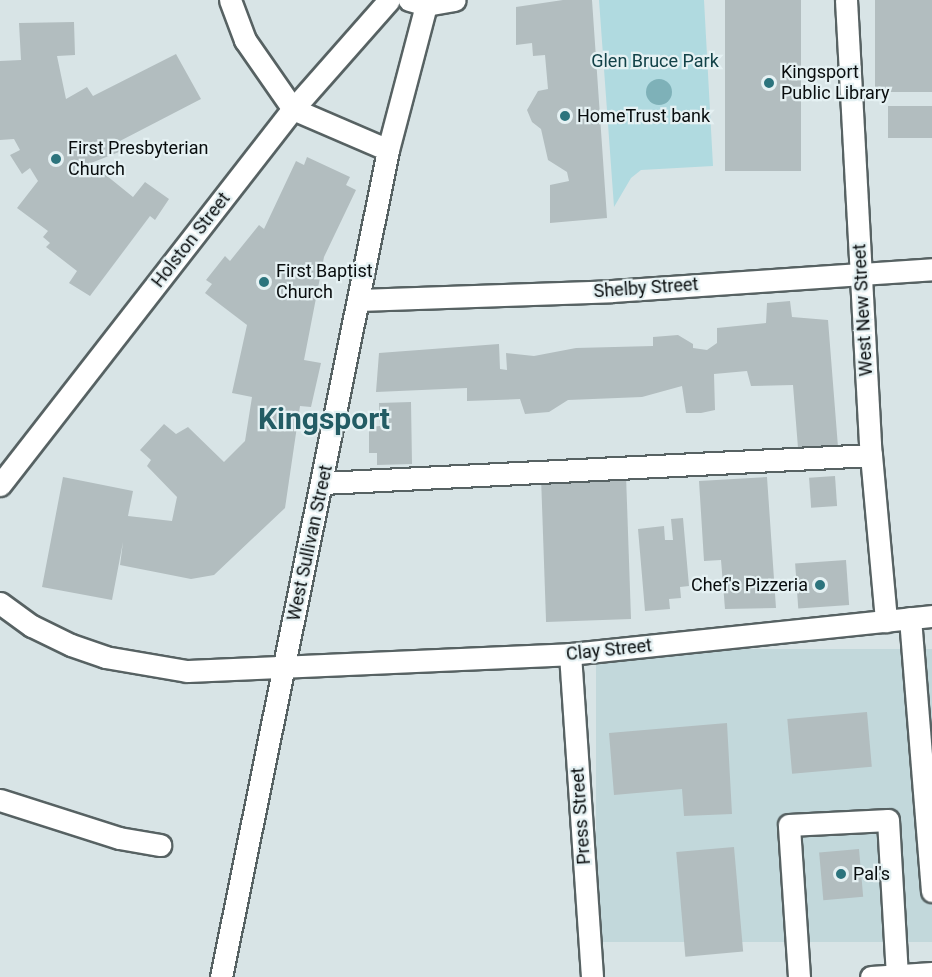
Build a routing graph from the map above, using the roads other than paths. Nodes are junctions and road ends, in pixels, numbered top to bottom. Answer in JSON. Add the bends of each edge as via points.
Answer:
{"nodes":[{"id":1,"x":230,"y":0,"type":"edge"},
{"id":2,"x":389,"y":0,"type":"edge"},
{"id":3,"x":455,"y":0,"type":"edge"},
{"id":4,"x":846,"y":0,"type":"edge"},
{"id":5,"x":418,"y":3,"type":"edge"},
{"id":6,"x":293,"y":109,"type":"junction"},
{"id":7,"x":388,"y":150,"type":"junction"},
{"id":8,"x":932,"y":269,"type":"edge"},
{"id":9,"x":860,"y":273,"type":"junction"},
{"id":10,"x":359,"y":300,"type":"junction"},
{"id":11,"x":871,"y":455,"type":"junction"},
{"id":12,"x":322,"y":483,"type":"junction"},
{"id":13,"x":0,"y":485,"type":"edge"},
{"id":14,"x":0,"y":603,"type":"edge"},
{"id":15,"x":932,"y":616,"type":"edge"},
{"id":16,"x":910,"y":618,"type":"junction"},
{"id":17,"x":886,"y":621,"type":"junction"},
{"id":18,"x":570,"y":654,"type":"junction"},
{"id":19,"x":284,"y":667,"type":"junction"},
{"id":20,"x":0,"y":800,"type":"edge"},
{"id":21,"x":160,"y":845,"type":"dead end"},
{"id":22,"x":932,"y":891,"type":"edge"},
{"id":23,"x":932,"y":973,"type":"edge"},
{"id":24,"x":897,"y":975,"type":"junction"},
{"id":25,"x":221,"y":977,"type":"edge"},
{"id":26,"x":591,"y":977,"type":"edge"},
{"id":27,"x":799,"y":977,"type":"edge"},
{"id":28,"x":871,"y":977,"type":"edge"}],
"edges":[{"from":1,"to":6,"type":"street","via":[[245,40]]},
{"from":2,"to":6,"type":"street","name":"Holston Street"},
{"from":3,"to":5,"type":"street"},
{"from":4,"to":9,"type":"street","name":"West New Street"},
{"from":5,"to":7,"type":"street","name":"West Sullivan Street"},
{"from":6,"to":7,"type":"street"},
{"from":6,"to":13,"type":"street","name":"Holston Street"},
{"from":7,"to":10,"type":"street","name":"West Sullivan Street"},
{"from":8,"to":9,"type":"street","name":"Shelby Street"},
{"from":9,"to":10,"type":"street","name":"Shelby Street","via":[[612,291]]},
{"from":9,"to":11,"type":"street","name":"West New Street"},
{"from":10,"to":12,"type":"street","name":"West Sullivan Street"},
{"from":11,"to":12,"type":"street"},
{"from":11,"to":17,"type":"street","name":"West New Street"},
{"from":12,"to":19,"type":"street","name":"West Sullivan Street"},
{"from":14,"to":19,"type":"street","name":"Clay Street","via":[[32,626],[105,657],[187,671]]},
{"from":15,"to":16,"type":"street","name":"Clay Street"},
{"from":16,"to":17,"type":"street","name":"Clay Street"},
{"from":16,"to":22,"type":"street"},
{"from":17,"to":18,"type":"street","name":"Clay Street"},
{"from":18,"to":19,"type":"street","name":"Clay Street"},
{"from":18,"to":26,"type":"street","name":"Press Street"},
{"from":19,"to":25,"type":"street","name":"West Sullivan Street"},
{"from":20,"to":21,"type":"street","via":[[119,838]]},
{"from":23,"to":24,"type":"street"},
{"from":24,"to":27,"type":"street","via":[[888,820],[789,825]]},
{"from":24,"to":28,"type":"street"}]}
